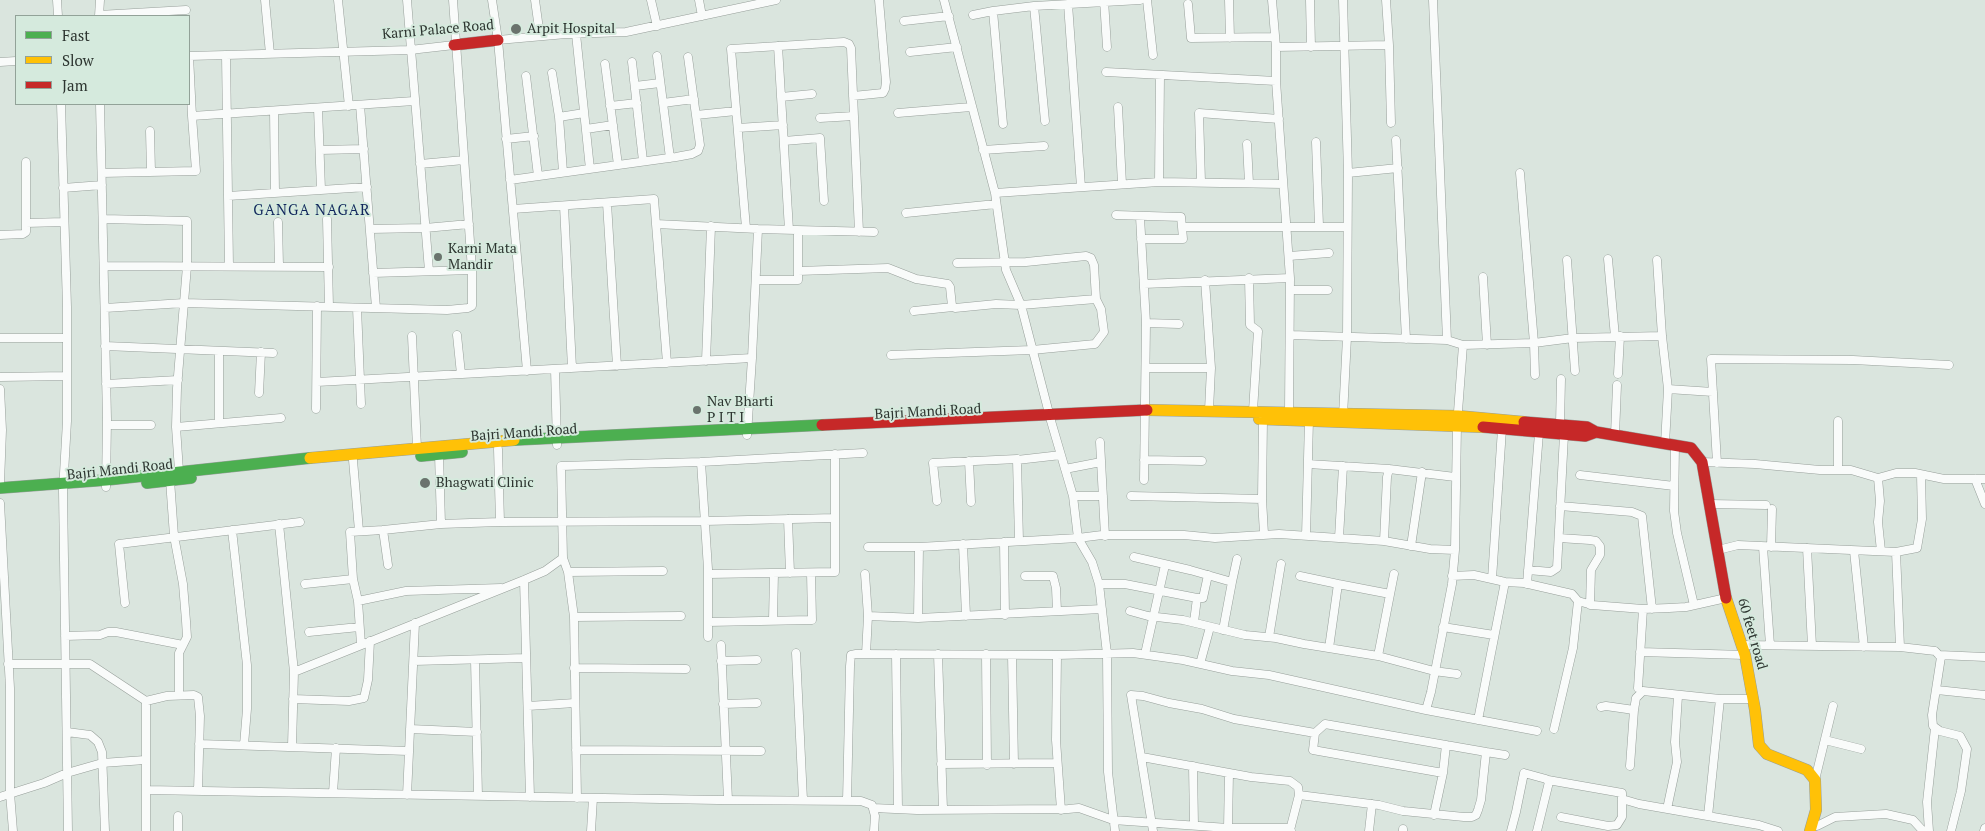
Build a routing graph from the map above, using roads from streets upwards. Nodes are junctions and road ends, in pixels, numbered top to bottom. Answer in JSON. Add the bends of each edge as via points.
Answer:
{"nodes":[{"id":1,"x":57,"y":0,"type":"edge"},
{"id":2,"x":100,"y":0,"type":"edge"},
{"id":3,"x":265,"y":0,"type":"edge"},
{"id":4,"x":338,"y":0,"type":"edge"},
{"id":5,"x":407,"y":0,"type":"edge"},
{"id":6,"x":453,"y":0,"type":"edge"},
{"id":7,"x":492,"y":0,"type":"edge"},
{"id":8,"x":535,"y":0,"type":"edge"},
{"id":9,"x":651,"y":0,"type":"edge"},
{"id":10,"x":699,"y":0,"type":"edge"},
{"id":11,"x":776,"y":0,"type":"edge"},
{"id":12,"x":879,"y":0,"type":"edge"},
{"id":13,"x":944,"y":0,"type":"edge"},
{"id":14,"x":1140,"y":0,"type":"edge"},
{"id":15,"x":1148,"y":0,"type":"edge"},
{"id":16,"x":1229,"y":0,"type":"edge"},
{"id":17,"x":1272,"y":0,"type":"edge"},
{"id":18,"x":1310,"y":0,"type":"edge"},
{"id":19,"x":1343,"y":0,"type":"edge"},
{"id":20,"x":1386,"y":0,"type":"edge"},
{"id":21,"x":1433,"y":0,"type":"edge"},
{"id":22,"x":1104,"y":1,"type":"edge"},
{"id":23,"x":752,"y":3,"type":"edge"},
{"id":24,"x":1068,"y":4,"type":"junction"},
{"id":25,"x":1188,"y":4,"type":"dead end"},
{"id":26,"x":1034,"y":6,"type":"junction"},
{"id":27,"x":186,"y":10,"type":"dead end"},
{"id":28,"x":993,"y":10,"type":"junction"},
{"id":29,"x":58,"y":15,"type":"edge"},
{"id":30,"x":99,"y":15,"type":"edge"},
{"id":31,"x":114,"y":15,"type":"edge"},
{"id":32,"x":973,"y":15,"type":"dead end"},
{"id":33,"x":702,"y":16,"type":"junction"},
{"id":34,"x":949,"y":16,"type":"junction"},
{"id":35,"x":904,"y":21,"type":"dead end"},
{"id":36,"x":657,"y":26,"type":"junction"},
{"id":37,"x":576,"y":34,"type":"junction"},
{"id":38,"x":540,"y":36,"type":"junction"},
{"id":39,"x":1275,"y":37,"type":"junction"},
{"id":40,"x":1230,"y":38,"type":"junction"},
{"id":41,"x":498,"y":40,"type":"junction"},
{"id":42,"x":454,"y":44,"type":"junction"},
{"id":43,"x":1345,"y":45,"type":"junction"},
{"id":44,"x":1389,"y":45,"type":"junction"},
{"id":45,"x":778,"y":46,"type":"junction"},
{"id":46,"x":1107,"y":46,"type":"dead end"},
{"id":47,"x":1311,"y":46,"type":"junction"},
{"id":48,"x":957,"y":47,"type":"junction"},
{"id":49,"x":1276,"y":47,"type":"junction"},
{"id":50,"x":410,"y":50,"type":"junction"},
{"id":51,"x":344,"y":52,"type":"junction"},
{"id":52,"x":910,"y":52,"type":"dead end"},
{"id":53,"x":270,"y":54,"type":"junction"},
{"id":54,"x":226,"y":55,"type":"junction"},
{"id":55,"x":1153,"y":55,"type":"dead end"},
{"id":56,"x":190,"y":56,"type":"edge"},
{"id":57,"x":657,"y":56,"type":"dead end"},
{"id":58,"x":688,"y":57,"type":"dead end"},
{"id":59,"x":0,"y":62,"type":"edge"},
{"id":60,"x":15,"y":62,"type":"edge"},
{"id":61,"x":632,"y":62,"type":"dead end"},
{"id":62,"x":605,"y":64,"type":"dead end"},
{"id":63,"x":1106,"y":72,"type":"dead end"},
{"id":64,"x":552,"y":73,"type":"dead end"},
{"id":65,"x":1160,"y":75,"type":"junction"},
{"id":66,"x":190,"y":76,"type":"edge"},
{"id":67,"x":526,"y":76,"type":"dead end"},
{"id":68,"x":1276,"y":81,"type":"junction"},
{"id":69,"x":660,"y":83,"type":"junction"},
{"id":70,"x":635,"y":86,"type":"junction"},
{"id":71,"x":812,"y":94,"type":"dead end"},
{"id":72,"x":853,"y":96,"type":"junction"},
{"id":73,"x":781,"y":97,"type":"junction"},
{"id":74,"x":694,"y":99,"type":"junction"},
{"id":75,"x":414,"y":101,"type":"junction"},
{"id":76,"x":637,"y":103,"type":"junction"},
{"id":77,"x":663,"y":103,"type":"junction"},
{"id":78,"x":61,"y":105,"type":"edge"},
{"id":79,"x":100,"y":105,"type":"edge"},
{"id":80,"x":360,"y":105,"type":"junction"},
{"id":81,"x":349,"y":106,"type":"junction"},
{"id":82,"x":610,"y":106,"type":"junction"},
{"id":83,"x":971,"y":107,"type":"junction"},
{"id":84,"x":1118,"y":107,"type":"dead end"},
{"id":85,"x":318,"y":108,"type":"junction"},
{"id":86,"x":274,"y":111,"type":"junction"},
{"id":87,"x":736,"y":111,"type":"junction"},
{"id":88,"x":584,"y":113,"type":"junction"},
{"id":89,"x":898,"y":113,"type":"dead end"},
{"id":90,"x":227,"y":114,"type":"junction"},
{"id":91,"x":696,"y":115,"type":"junction"},
{"id":92,"x":192,"y":116,"type":"junction"},
{"id":93,"x":854,"y":116,"type":"junction"},
{"id":94,"x":559,"y":117,"type":"junction"},
{"id":95,"x":820,"y":118,"type":"dead end"},
{"id":96,"x":1279,"y":119,"type":"junction"},
{"id":97,"x":1045,"y":121,"type":"dead end"},
{"id":98,"x":1391,"y":122,"type":"dead end"},
{"id":99,"x":783,"y":124,"type":"junction"},
{"id":100,"x":1003,"y":124,"type":"dead end"},
{"id":101,"x":613,"y":125,"type":"junction"},
{"id":102,"x":738,"y":128,"type":"junction"},
{"id":103,"x":586,"y":129,"type":"junction"},
{"id":104,"x":150,"y":131,"type":"dead end"},
{"id":105,"x":534,"y":136,"type":"junction"},
{"id":106,"x":506,"y":139,"type":"junction"},
{"id":107,"x":1396,"y":140,"type":"dead end"},
{"id":108,"x":784,"y":141,"type":"junction"},
{"id":109,"x":1316,"y":142,"type":"dead end"},
{"id":110,"x":1247,"y":144,"type":"dead end"},
{"id":111,"x":1044,"y":146,"type":"dead end"},
{"id":112,"x":364,"y":149,"type":"junction"},
{"id":113,"x":320,"y":150,"type":"junction"},
{"id":114,"x":983,"y":150,"type":"junction"},
{"id":115,"x":670,"y":158,"type":"junction"},
{"id":116,"x":464,"y":160,"type":"junction"},
{"id":117,"x":643,"y":161,"type":"junction"},
{"id":118,"x":26,"y":162,"type":"dead end"},
{"id":119,"x":420,"y":164,"type":"junction"},
{"id":120,"x":618,"y":165,"type":"junction"},
{"id":121,"x":1398,"y":168,"type":"junction"},
{"id":122,"x":590,"y":169,"type":"junction"},
{"id":123,"x":151,"y":172,"type":"junction"},
{"id":124,"x":563,"y":172,"type":"junction"},
{"id":125,"x":102,"y":173,"type":"junction"},
{"id":126,"x":1348,"y":173,"type":"junction"},
{"id":127,"x":1520,"y":173,"type":"dead end"},
{"id":128,"x":538,"y":176,"type":"junction"},
{"id":129,"x":510,"y":180,"type":"junction"},
{"id":130,"x":1159,"y":182,"type":"junction"},
{"id":131,"x":1201,"y":182,"type":"junction"},
{"id":132,"x":1122,"y":184,"type":"junction"},
{"id":133,"x":1249,"y":184,"type":"junction"},
{"id":134,"x":1283,"y":184,"type":"junction"},
{"id":135,"x":102,"y":185,"type":"junction"},
{"id":136,"x":367,"y":187,"type":"junction"},
{"id":137,"x":1080,"y":187,"type":"junction"},
{"id":138,"x":64,"y":188,"type":"junction"},
{"id":139,"x":321,"y":190,"type":"junction"},
{"id":140,"x":275,"y":193,"type":"junction"},
{"id":141,"x":995,"y":193,"type":"junction"},
{"id":142,"x":228,"y":196,"type":"junction"},
{"id":143,"x":824,"y":201,"type":"dead end"},
{"id":144,"x":607,"y":203,"type":"junction"},
{"id":145,"x":996,"y":204,"type":"junction"},
{"id":146,"x":564,"y":206,"type":"junction"},
{"id":147,"x":513,"y":209,"type":"junction"},
{"id":148,"x":906,"y":213,"type":"dead end"},
{"id":149,"x":1116,"y":216,"type":"dead end"},
{"id":150,"x":1140,"y":216,"type":"junction"},
{"id":151,"x":104,"y":219,"type":"junction"},
{"id":152,"x":327,"y":219,"type":"dead end"},
{"id":153,"x":64,"y":222,"type":"junction"},
{"id":154,"x":278,"y":222,"type":"dead end"},
{"id":155,"x":26,"y":223,"type":"junction"},
{"id":156,"x":469,"y":224,"type":"junction"},
{"id":157,"x":656,"y":224,"type":"junction"},
{"id":158,"x":711,"y":226,"type":"junction"},
{"id":159,"x":1287,"y":226,"type":"junction"},
{"id":160,"x":1319,"y":226,"type":"junction"},
{"id":161,"x":1182,"y":227,"type":"junction"},
{"id":162,"x":1346,"y":227,"type":"junction"},
{"id":163,"x":425,"y":228,"type":"junction"},
{"id":164,"x":746,"y":228,"type":"junction"},
{"id":165,"x":370,"y":229,"type":"junction"},
{"id":166,"x":758,"y":230,"type":"junction"},
{"id":167,"x":789,"y":230,"type":"junction"},
{"id":168,"x":798,"y":231,"type":"junction"},
{"id":169,"x":859,"y":232,"type":"junction"},
{"id":170,"x":874,"y":232,"type":"dead end"},
{"id":171,"x":0,"y":235,"type":"edge"},
{"id":172,"x":1141,"y":239,"type":"junction"},
{"id":173,"x":1329,"y":253,"type":"dead end"},
{"id":174,"x":1289,"y":256,"type":"junction"},
{"id":175,"x":1608,"y":259,"type":"dead end"},
{"id":176,"x":1567,"y":260,"type":"dead end"},
{"id":177,"x":1657,"y":260,"type":"dead end"},
{"id":178,"x":1005,"y":262,"type":"junction"},
{"id":179,"x":957,"y":263,"type":"dead end"},
{"id":180,"x":105,"y":266,"type":"junction"},
{"id":181,"x":187,"y":266,"type":"junction"},
{"id":182,"x":229,"y":266,"type":"junction"},
{"id":183,"x":279,"y":266,"type":"junction"},
{"id":184,"x":329,"y":267,"type":"junction"},
{"id":185,"x":472,"y":270,"type":"junction"},
{"id":186,"x":429,"y":271,"type":"junction"},
{"id":187,"x":798,"y":271,"type":"junction"},
{"id":188,"x":373,"y":273,"type":"junction"},
{"id":189,"x":1483,"y":277,"type":"dead end"},
{"id":190,"x":1248,"y":278,"type":"junction"},
{"id":191,"x":1290,"y":278,"type":"junction"},
{"id":192,"x":756,"y":280,"type":"junction"},
{"id":193,"x":1205,"y":280,"type":"junction"},
{"id":194,"x":1144,"y":284,"type":"junction"},
{"id":195,"x":1291,"y":290,"type":"junction"},
{"id":196,"x":1328,"y":290,"type":"dead end"},
{"id":197,"x":1096,"y":299,"type":"junction"},
{"id":198,"x":184,"y":303,"type":"junction"},
{"id":199,"x":1021,"y":305,"type":"junction"},
{"id":200,"x":317,"y":306,"type":"junction"},
{"id":201,"x":329,"y":307,"type":"junction"},
{"id":202,"x":953,"y":307,"type":"junction"},
{"id":203,"x":105,"y":308,"type":"junction"},
{"id":204,"x":358,"y":308,"type":"junction"},
{"id":205,"x":376,"y":308,"type":"junction"},
{"id":206,"x":914,"y":311,"type":"dead end"},
{"id":207,"x":1146,"y":323,"type":"junction"},
{"id":208,"x":1179,"y":324,"type":"dead end"},
{"id":209,"x":457,"y":335,"type":"dead end"},
{"id":210,"x":1291,"y":335,"type":"junction"},
{"id":211,"x":412,"y":336,"type":"dead end"},
{"id":212,"x":1617,"y":336,"type":"junction"},
{"id":213,"x":1662,"y":336,"type":"junction"},
{"id":214,"x":1347,"y":337,"type":"junction"},
{"id":215,"x":0,"y":338,"type":"edge"},
{"id":216,"x":67,"y":338,"type":"junction"},
{"id":217,"x":1573,"y":338,"type":"junction"},
{"id":218,"x":1406,"y":339,"type":"junction"},
{"id":219,"x":1447,"y":340,"type":"junction"},
{"id":220,"x":1534,"y":343,"type":"junction"},
{"id":221,"x":1487,"y":344,"type":"junction"},
{"id":222,"x":105,"y":346,"type":"junction"},
{"id":223,"x":1463,"y":346,"type":"junction"},
{"id":224,"x":181,"y":348,"type":"junction"},
{"id":225,"x":1032,"y":350,"type":"junction"},
{"id":226,"x":219,"y":351,"type":"junction"},
{"id":227,"x":261,"y":352,"type":"junction"},
{"id":228,"x":273,"y":353,"type":"dead end"},
{"id":229,"x":891,"y":355,"type":"dead end"},
{"id":230,"x":752,"y":358,"type":"junction"},
{"id":231,"x":706,"y":361,"type":"junction"},
{"id":232,"x":667,"y":363,"type":"junction"},
{"id":233,"x":1949,"y":365,"type":"dead end"},
{"id":234,"x":617,"y":366,"type":"junction"},
{"id":235,"x":572,"y":368,"type":"junction"},
{"id":236,"x":1146,"y":368,"type":"junction"},
{"id":237,"x":1210,"y":368,"type":"junction"},
{"id":238,"x":555,"y":369,"type":"junction"},
{"id":239,"x":527,"y":370,"type":"junction"},
{"id":240,"x":1575,"y":372,"type":"dead end"},
{"id":241,"x":461,"y":374,"type":"junction"},
{"id":242,"x":1618,"y":374,"type":"dead end"},
{"id":243,"x":1535,"y":375,"type":"dead end"},
{"id":244,"x":67,"y":376,"type":"junction"},
{"id":245,"x":0,"y":377,"type":"edge"},
{"id":246,"x":415,"y":377,"type":"junction"},
{"id":247,"x":1562,"y":379,"type":"dead end"},
{"id":248,"x":178,"y":380,"type":"junction"},
{"id":249,"x":360,"y":380,"type":"junction"},
{"id":250,"x":316,"y":382,"type":"junction"},
{"id":251,"x":106,"y":384,"type":"junction"},
{"id":252,"x":1618,"y":385,"type":"dead end"},
{"id":253,"x":1668,"y":388,"type":"junction"},
{"id":254,"x":0,"y":389,"type":"edge"},
{"id":255,"x":1713,"y":392,"type":"junction"},
{"id":256,"x":259,"y":393,"type":"dead end"},
{"id":257,"x":361,"y":404,"type":"dead end"},
{"id":258,"x":316,"y":409,"type":"dead end"},
{"id":259,"x":1210,"y":410,"type":"junction"},
{"id":260,"x":1253,"y":411,"type":"junction"},
{"id":261,"x":1289,"y":411,"type":"junction"},
{"id":262,"x":1145,"y":414,"type":"junction"},
{"id":263,"x":1050,"y":417,"type":"junction"},
{"id":264,"x":1343,"y":417,"type":"junction"},
{"id":265,"x":281,"y":418,"type":"dead end"},
{"id":266,"x":1263,"y":419,"type":"junction"},
{"id":267,"x":1309,"y":420,"type":"junction"},
{"id":268,"x":1458,"y":420,"type":"junction"},
{"id":269,"x":1838,"y":421,"type":"dead end"},
{"id":270,"x":219,"y":423,"type":"junction"},
{"id":271,"x":108,"y":425,"type":"junction"},
{"id":272,"x":151,"y":425,"type":"dead end"},
{"id":273,"x":1,"y":427,"type":"edge"},
{"id":274,"x":176,"y":427,"type":"junction"},
{"id":275,"x":1502,"y":429,"type":"junction"},
{"id":276,"x":1562,"y":430,"type":"junction"},
{"id":277,"x":747,"y":431,"type":"junction"},
{"id":278,"x":1539,"y":432,"type":"junction"},
{"id":279,"x":1615,"y":435,"type":"junction"},
{"id":280,"x":557,"y":441,"type":"junction"},
{"id":281,"x":1100,"y":442,"type":"dead end"},
{"id":282,"x":1670,"y":444,"type":"junction"},
{"id":283,"x":417,"y":448,"type":"junction"},
{"id":284,"x":498,"y":449,"type":"junction"},
{"id":285,"x":863,"y":453,"type":"dead end"},
{"id":286,"x":439,"y":454,"type":"junction"},
{"id":287,"x":835,"y":454,"type":"junction"},
{"id":288,"x":1061,"y":456,"type":"junction"},
{"id":289,"x":1017,"y":459,"type":"junction"},
{"id":290,"x":353,"y":460,"type":"junction"},
{"id":291,"x":1144,"y":460,"type":"junction"},
{"id":292,"x":969,"y":461,"type":"junction"},
{"id":293,"x":1202,"y":461,"type":"dead end"},
{"id":294,"x":701,"y":462,"type":"junction"},
{"id":295,"x":1101,"y":462,"type":"junction"},
{"id":296,"x":1702,"y":462,"type":"junction"},
{"id":297,"x":1718,"y":463,"type":"junction"},
{"id":298,"x":1308,"y":464,"type":"junction"},
{"id":299,"x":1343,"y":466,"type":"junction"},
{"id":300,"x":1064,"y":468,"type":"junction"},
{"id":301,"x":1390,"y":469,"type":"junction"},
{"id":302,"x":1838,"y":470,"type":"junction"},
{"id":303,"x":178,"y":471,"type":"junction"},
{"id":304,"x":1422,"y":472,"type":"junction"},
{"id":305,"x":1580,"y":475,"type":"dead end"},
{"id":306,"x":1921,"y":475,"type":"junction"},
{"id":307,"x":1455,"y":477,"type":"junction"},
{"id":308,"x":1878,"y":478,"type":"junction"},
{"id":309,"x":1975,"y":479,"type":"junction"},
{"id":310,"x":1985,"y":479,"type":"edge"},
{"id":311,"x":170,"y":480,"type":"junction"},
{"id":312,"x":1144,"y":480,"type":"dead end"},
{"id":313,"x":0,"y":483,"type":"edge"},
{"id":314,"x":106,"y":483,"type":"junction"},
{"id":315,"x":1674,"y":486,"type":"junction"},
{"id":316,"x":63,"y":487,"type":"junction"},
{"id":317,"x":0,"y":488,"type":"edge"},
{"id":318,"x":0,"y":494,"type":"edge"},
{"id":319,"x":1073,"y":496,"type":"junction"},
{"id":320,"x":1103,"y":496,"type":"junction"},
{"id":321,"x":1131,"y":496,"type":"dead end"},
{"id":322,"x":1262,"y":499,"type":"junction"},
{"id":323,"x":937,"y":501,"type":"dead end"},
{"id":324,"x":971,"y":502,"type":"dead end"},
{"id":325,"x":0,"y":503,"type":"edge"},
{"id":326,"x":1710,"y":504,"type":"junction"},
{"id":327,"x":1985,"y":504,"type":"edge"},
{"id":328,"x":1560,"y":506,"type":"junction"},
{"id":329,"x":835,"y":518,"type":"junction"},
{"id":330,"x":788,"y":519,"type":"junction"},
{"id":331,"x":300,"y":522,"type":"dead end"},
{"id":332,"x":500,"y":522,"type":"junction"},
{"id":333,"x":704,"y":522,"type":"junction"},
{"id":334,"x":562,"y":523,"type":"junction"},
{"id":335,"x":279,"y":524,"type":"junction"},
{"id":336,"x":441,"y":524,"type":"junction"},
{"id":337,"x":232,"y":530,"type":"junction"},
{"id":338,"x":383,"y":530,"type":"junction"},
{"id":339,"x":359,"y":531,"type":"junction"},
{"id":340,"x":1264,"y":534,"type":"junction"},
{"id":341,"x":174,"y":536,"type":"junction"},
{"id":342,"x":1105,"y":536,"type":"junction"},
{"id":343,"x":1306,"y":536,"type":"junction"},
{"id":344,"x":1078,"y":538,"type":"junction"},
{"id":345,"x":1340,"y":538,"type":"junction"},
{"id":346,"x":1559,"y":538,"type":"junction"},
{"id":347,"x":1019,"y":541,"type":"junction"},
{"id":348,"x":1384,"y":541,"type":"junction"},
{"id":349,"x":1004,"y":542,"type":"junction"},
{"id":350,"x":963,"y":544,"type":"junction"},
{"id":351,"x":919,"y":546,"type":"junction"},
{"id":352,"x":1411,"y":546,"type":"junction"},
{"id":353,"x":868,"y":547,"type":"dead end"},
{"id":354,"x":1767,"y":547,"type":"junction"},
{"id":355,"x":1807,"y":548,"type":"junction"},
{"id":356,"x":1455,"y":550,"type":"junction"},
{"id":357,"x":1718,"y":550,"type":"junction"},
{"id":358,"x":1854,"y":551,"type":"junction"},
{"id":359,"x":1881,"y":551,"type":"junction"},
{"id":360,"x":1896,"y":552,"type":"junction"},
{"id":361,"x":563,"y":558,"type":"junction"},
{"id":362,"x":1134,"y":558,"type":"dead end"},
{"id":363,"x":1237,"y":560,"type":"dead end"},
{"id":364,"x":1165,"y":564,"type":"junction"},
{"id":365,"x":1281,"y":564,"type":"dead end"},
{"id":366,"x":388,"y":565,"type":"dead end"},
{"id":367,"x":1528,"y":570,"type":"junction"},
{"id":368,"x":663,"y":571,"type":"dead end"},
{"id":369,"x":568,"y":572,"type":"junction"},
{"id":370,"x":774,"y":573,"type":"junction"},
{"id":371,"x":790,"y":573,"type":"junction"},
{"id":372,"x":811,"y":573,"type":"junction"},
{"id":373,"x":708,"y":574,"type":"junction"},
{"id":374,"x":865,"y":574,"type":"dead end"},
{"id":375,"x":1394,"y":574,"type":"dead end"},
{"id":376,"x":1208,"y":575,"type":"junction"},
{"id":377,"x":1025,"y":576,"type":"dead end"},
{"id":378,"x":1300,"y":576,"type":"dead end"},
{"id":379,"x":1452,"y":576,"type":"junction"},
{"id":380,"x":353,"y":579,"type":"junction"},
{"id":381,"x":1492,"y":579,"type":"junction"},
{"id":382,"x":524,"y":580,"type":"junction"},
{"id":383,"x":1232,"y":582,"type":"junction"},
{"id":384,"x":1505,"y":582,"type":"junction"},
{"id":385,"x":305,"y":584,"type":"dead end"},
{"id":386,"x":1099,"y":584,"type":"junction"},
{"id":387,"x":1338,"y":584,"type":"junction"},
{"id":388,"x":1527,"y":584,"type":"junction"},
{"id":389,"x":506,"y":588,"type":"junction"},
{"id":390,"x":1159,"y":590,"type":"junction"},
{"id":391,"x":2,"y":594,"type":"edge"},
{"id":392,"x":1390,"y":594,"type":"junction"},
{"id":393,"x":1198,"y":598,"type":"junction"},
{"id":394,"x":1726,"y":598,"type":"junction"},
{"id":395,"x":358,"y":601,"type":"junction"},
{"id":396,"x":1578,"y":601,"type":"junction"},
{"id":397,"x":125,"y":603,"type":"dead end"},
{"id":398,"x":1590,"y":605,"type":"junction"},
{"id":399,"x":1694,"y":605,"type":"junction"},
{"id":400,"x":1102,"y":609,"type":"junction"},
{"id":401,"x":1643,"y":609,"type":"junction"},
{"id":402,"x":1652,"y":609,"type":"junction"},
{"id":403,"x":1057,"y":611,"type":"junction"},
{"id":404,"x":1130,"y":611,"type":"dead end"},
{"id":405,"x":1005,"y":615,"type":"junction"},
{"id":406,"x":682,"y":616,"type":"dead end"},
{"id":407,"x":868,"y":616,"type":"junction"},
{"id":408,"x":966,"y":616,"type":"junction"},
{"id":409,"x":1154,"y":616,"type":"junction"},
{"id":410,"x":574,"y":617,"type":"junction"},
{"id":411,"x":918,"y":618,"type":"junction"},
{"id":412,"x":773,"y":620,"type":"junction"},
{"id":413,"x":708,"y":622,"type":"junction"},
{"id":414,"x":1194,"y":622,"type":"junction"},
{"id":415,"x":415,"y":623,"type":"junction"},
{"id":416,"x":359,"y":627,"type":"junction"},
{"id":417,"x":1210,"y":627,"type":"junction"},
{"id":418,"x":1443,"y":627,"type":"junction"},
{"id":419,"x":1223,"y":630,"type":"junction"},
{"id":420,"x":309,"y":632,"type":"dead end"},
{"id":421,"x":1494,"y":635,"type":"junction"},
{"id":422,"x":65,"y":636,"type":"junction"},
{"id":423,"x":708,"y":637,"type":"dead end"},
{"id":424,"x":1269,"y":637,"type":"junction"},
{"id":425,"x":370,"y":641,"type":"junction"},
{"id":426,"x":4,"y":644,"type":"edge"},
{"id":427,"x":183,"y":645,"type":"junction"},
{"id":428,"x":721,"y":645,"type":"dead end"},
{"id":429,"x":1770,"y":645,"type":"junction"},
{"id":430,"x":361,"y":646,"type":"junction"},
{"id":431,"x":1812,"y":646,"type":"junction"},
{"id":432,"x":1900,"y":647,"type":"junction"},
{"id":433,"x":1328,"y":648,"type":"junction"},
{"id":434,"x":1864,"y":648,"type":"junction"},
{"id":435,"x":1743,"y":650,"type":"junction"},
{"id":436,"x":1640,"y":652,"type":"junction"},
{"id":437,"x":796,"y":653,"type":"dead end"},
{"id":438,"x":866,"y":654,"type":"junction"},
{"id":439,"x":896,"y":654,"type":"junction"},
{"id":440,"x":938,"y":654,"type":"junction"},
{"id":441,"x":986,"y":654,"type":"junction"},
{"id":442,"x":1107,"y":654,"type":"junction"},
{"id":443,"x":1145,"y":654,"type":"junction"},
{"id":444,"x":1012,"y":655,"type":"junction"},
{"id":445,"x":1057,"y":655,"type":"junction"},
{"id":446,"x":1939,"y":655,"type":"junction"},
{"id":447,"x":1378,"y":656,"type":"junction"},
{"id":448,"x":1985,"y":657,"type":"edge"},
{"id":449,"x":526,"y":658,"type":"junction"},
{"id":450,"x":475,"y":660,"type":"junction"},
{"id":451,"x":758,"y":660,"type":"dead end"},
{"id":452,"x":414,"y":661,"type":"junction"},
{"id":453,"x":721,"y":662,"type":"junction"},
{"id":454,"x":8,"y":664,"type":"junction"},
{"id":455,"x":66,"y":664,"type":"junction"},
{"id":456,"x":1200,"y":664,"type":"junction"},
{"id":457,"x":574,"y":668,"type":"junction"},
{"id":458,"x":686,"y":669,"type":"dead end"},
{"id":459,"x":1434,"y":671,"type":"junction"},
{"id":460,"x":294,"y":672,"type":"junction"},
{"id":461,"x":1457,"y":674,"type":"dead end"},
{"id":462,"x":0,"y":685,"type":"edge"},
{"id":463,"x":9,"y":685,"type":"junction"},
{"id":464,"x":1638,"y":688,"type":"dead end"},
{"id":465,"x":1937,"y":690,"type":"junction"},
{"id":466,"x":179,"y":695,"type":"junction"},
{"id":467,"x":1985,"y":695,"type":"edge"},
{"id":468,"x":1678,"y":696,"type":"junction"},
{"id":469,"x":293,"y":699,"type":"junction"},
{"id":470,"x":1720,"y":700,"type":"junction"},
{"id":471,"x":1753,"y":700,"type":"junction"},
{"id":472,"x":146,"y":701,"type":"junction"},
{"id":473,"x":575,"y":703,"type":"junction"},
{"id":474,"x":757,"y":703,"type":"dead end"},
{"id":475,"x":723,"y":704,"type":"junction"},
{"id":476,"x":528,"y":706,"type":"junction"},
{"id":477,"x":1833,"y":706,"type":"dead end"},
{"id":478,"x":1601,"y":707,"type":"dead end"},
{"id":479,"x":1426,"y":710,"type":"junction"},
{"id":480,"x":1634,"y":710,"type":"junction"},
{"id":481,"x":1478,"y":720,"type":"junction"},
{"id":482,"x":1935,"y":728,"type":"junction"},
{"id":483,"x":410,"y":729,"type":"junction"},
{"id":484,"x":1554,"y":729,"type":"dead end"},
{"id":485,"x":1537,"y":731,"type":"dead end"},
{"id":486,"x":67,"y":732,"type":"junction"},
{"id":487,"x":476,"y":732,"type":"junction"},
{"id":488,"x":1314,"y":733,"type":"junction"},
{"id":489,"x":1825,"y":740,"type":"junction"},
{"id":490,"x":199,"y":744,"type":"junction"},
{"id":491,"x":244,"y":745,"type":"junction"},
{"id":492,"x":1446,"y":745,"type":"junction"},
{"id":493,"x":292,"y":746,"type":"junction"},
{"id":494,"x":336,"y":748,"type":"junction"},
{"id":495,"x":576,"y":750,"type":"junction"},
{"id":496,"x":1861,"y":750,"type":"dead end"},
{"id":497,"x":408,"y":751,"type":"junction"},
{"id":498,"x":761,"y":751,"type":"dead end"},
{"id":499,"x":725,"y":752,"type":"junction"},
{"id":500,"x":1486,"y":752,"type":"junction"},
{"id":501,"x":1505,"y":755,"type":"dead end"},
{"id":502,"x":1142,"y":757,"type":"junction"},
{"id":503,"x":145,"y":760,"type":"junction"},
{"id":504,"x":102,"y":763,"type":"junction"},
{"id":505,"x":1057,"y":763,"type":"junction"},
{"id":506,"x":941,"y":764,"type":"junction"},
{"id":507,"x":1014,"y":764,"type":"junction"},
{"id":508,"x":987,"y":765,"type":"junction"},
{"id":509,"x":1193,"y":766,"type":"junction"},
{"id":510,"x":1630,"y":766,"type":"dead end"},
{"id":511,"x":67,"y":773,"type":"junction"},
{"id":512,"x":1229,"y":773,"type":"junction"},
{"id":513,"x":1443,"y":773,"type":"junction"},
{"id":514,"x":1548,"y":780,"type":"junction"},
{"id":515,"x":1815,"y":780,"type":"junction"},
{"id":516,"x":146,"y":790,"type":"junction"},
{"id":517,"x":198,"y":791,"type":"junction"},
{"id":518,"x":10,"y":793,"type":"junction"},
{"id":519,"x":333,"y":794,"type":"junction"},
{"id":520,"x":407,"y":795,"type":"junction"},
{"id":521,"x":478,"y":796,"type":"junction"},
{"id":522,"x":1300,"y":796,"type":"junction"},
{"id":523,"x":0,"y":797,"type":"edge"},
{"id":524,"x":530,"y":797,"type":"junction"},
{"id":525,"x":577,"y":798,"type":"junction"},
{"id":526,"x":593,"y":798,"type":"junction"},
{"id":527,"x":1622,"y":799,"type":"junction"},
{"id":528,"x":728,"y":800,"type":"junction"},
{"id":529,"x":803,"y":800,"type":"junction"},
{"id":530,"x":847,"y":801,"type":"junction"},
{"id":531,"x":1372,"y":804,"type":"junction"},
{"id":532,"x":873,"y":808,"type":"junction"},
{"id":533,"x":898,"y":809,"type":"junction"},
{"id":534,"x":1667,"y":809,"type":"junction"},
{"id":535,"x":943,"y":810,"type":"junction"},
{"id":536,"x":1061,"y":810,"type":"junction"},
{"id":537,"x":1434,"y":815,"type":"junction"},
{"id":538,"x":178,"y":816,"type":"dead end"},
{"id":539,"x":1708,"y":816,"type":"junction"},
{"id":540,"x":1561,"y":817,"type":"dead end"},
{"id":541,"x":1113,"y":820,"type":"junction"},
{"id":542,"x":1151,"y":821,"type":"junction"},
{"id":543,"x":1194,"y":826,"type":"junction"},
{"id":544,"x":1599,"y":827,"type":"edge"},
{"id":545,"x":1228,"y":828,"type":"junction"},
{"id":546,"x":1811,"y":828,"type":"edge"},
{"id":547,"x":1254,"y":830,"type":"edge"},
{"id":548,"x":13,"y":831,"type":"edge"},
{"id":549,"x":68,"y":831,"type":"edge"},
{"id":550,"x":105,"y":831,"type":"edge"},
{"id":551,"x":146,"y":831,"type":"edge"},
{"id":552,"x":178,"y":831,"type":"edge"},
{"id":553,"x":591,"y":831,"type":"edge"},
{"id":554,"x":874,"y":831,"type":"edge"},
{"id":555,"x":1115,"y":831,"type":"edge"},
{"id":556,"x":1154,"y":831,"type":"edge"},
{"id":557,"x":1291,"y":831,"type":"edge"},
{"id":558,"x":1369,"y":831,"type":"edge"},
{"id":559,"x":1511,"y":831,"type":"edge"},
{"id":560,"x":1536,"y":831,"type":"edge"},
{"id":561,"x":1778,"y":831,"type":"edge"},
{"id":562,"x":1923,"y":831,"type":"edge"},
{"id":563,"x":1930,"y":831,"type":"edge"},
{"id":564,"x":1951,"y":831,"type":"edge"}],
"edges":[{"from":1,"to":29,"type":"street"},
{"from":2,"to":30,"type":"street"},
{"from":3,"to":53,"type":"street"},
{"from":4,"to":51,"type":"street"},
{"from":5,"to":50,"type":"street"},
{"from":6,"to":42,"type":"street"},
{"from":7,"to":41,"type":"street"},
{"from":8,"to":38,"type":"street"},
{"from":9,"to":36,"type":"street"},
{"from":10,"to":33,"type":"street"},
{"from":11,"to":23,"type":"street","name":"Karni Palace Road"},
{"from":12,"to":72,"type":"street","via":[[886,89],[882,93]]},
{"from":13,"to":34,"type":"street"},
{"from":14,"to":22,"type":"street"},
{"from":15,"to":55,"type":"street"},
{"from":16,"to":40,"type":"street"},
{"from":17,"to":39,"type":"street"},
{"from":18,"to":47,"type":"street"},
{"from":19,"to":43,"type":"street"},
{"from":20,"to":44,"type":"street"},
{"from":21,"to":219,"type":"street"},
{"from":22,"to":24,"type":"street"},
{"from":22,"to":46,"type":"street"},
{"from":23,"to":33,"type":"street","name":"Karni Palace Road"},
{"from":24,"to":26,"type":"street"},
{"from":24,"to":137,"type":"street"},
{"from":25,"to":40,"type":"street","via":[[1191,38]]},
{"from":26,"to":28,"type":"street"},
{"from":26,"to":97,"type":"street"},
{"from":27,"to":31,"type":"street"},
{"from":28,"to":32,"type":"street"},
{"from":28,"to":100,"type":"street"},
{"from":33,"to":36,"type":"street","name":"Karni Palace Road"},
{"from":34,"to":35,"type":"street"},
{"from":34,"to":48,"type":"street"},
{"from":36,"to":37,"type":"street","name":"Karni Palace Road","via":[[626,32]]},
{"from":37,"to":38,"type":"street","name":"Karni Palace Road"},
{"from":37,"to":88,"type":"street"},
{"from":38,"to":41,"type":"street","name":"Karni Palace Road"},
{"from":39,"to":40,"type":"street"},
{"from":39,"to":49,"type":"street"},
{"from":41,"to":42,"type":"street","name":"Karni Palace Road"},
{"from":41,"to":106,"type":"street"},
{"from":42,"to":50,"type":"street","name":"Karni Palace Road"},
{"from":42,"to":116,"type":"street"},
{"from":43,"to":44,"type":"street"},
{"from":43,"to":47,"type":"street"},
{"from":43,"to":126,"type":"street"},
{"from":44,"to":98,"type":"street"},
{"from":45,"to":72,"type":"street","via":[[849,44]]},
{"from":45,"to":73,"type":"street"},
{"from":45,"to":87,"type":"street","via":[[731,50]]},
{"from":47,"to":49,"type":"street"},
{"from":48,"to":52,"type":"street"},
{"from":48,"to":83,"type":"street"},
{"from":49,"to":68,"type":"street"},
{"from":50,"to":51,"type":"street","name":"Karni Palace Road"},
{"from":50,"to":75,"type":"street"},
{"from":51,"to":53,"type":"street","name":"Karni Palace Road"},
{"from":51,"to":81,"type":"street"},
{"from":53,"to":54,"type":"street","name":"Karni Palace Road"},
{"from":54,"to":56,"type":"street","name":"Karni Palace Road"},
{"from":54,"to":90,"type":"street"},
{"from":57,"to":69,"type":"street"},
{"from":58,"to":74,"type":"street"},
{"from":59,"to":60,"type":"street"},
{"from":61,"to":70,"type":"street"},
{"from":62,"to":82,"type":"street"},
{"from":63,"to":65,"type":"street"},
{"from":64,"to":94,"type":"street"},
{"from":65,"to":68,"type":"street"},
{"from":65,"to":130,"type":"street"},
{"from":66,"to":92,"type":"street"},
{"from":67,"to":105,"type":"street"},
{"from":68,"to":96,"type":"street"},
{"from":69,"to":70,"type":"street"},
{"from":69,"to":77,"type":"street"},
{"from":70,"to":76,"type":"street"},
{"from":71,"to":73,"type":"street"},
{"from":72,"to":93,"type":"street"},
{"from":73,"to":99,"type":"street"},
{"from":74,"to":77,"type":"street"},
{"from":74,"to":91,"type":"street"},
{"from":75,"to":80,"type":"street"},
{"from":75,"to":119,"type":"street"},
{"from":76,"to":82,"type":"street"},
{"from":76,"to":117,"type":"street"},
{"from":77,"to":115,"type":"street"},
{"from":78,"to":138,"type":"street"},
{"from":79,"to":125,"type":"street"},
{"from":80,"to":81,"type":"street"},
{"from":80,"to":112,"type":"street"},
{"from":81,"to":85,"type":"street"},
{"from":82,"to":101,"type":"street"},
{"from":83,"to":89,"type":"street"},
{"from":83,"to":114,"type":"street"},
{"from":84,"to":132,"type":"street"},
{"from":85,"to":86,"type":"street"},
{"from":85,"to":113,"type":"street"},
{"from":86,"to":90,"type":"street"},
{"from":86,"to":140,"type":"street"},
{"from":87,"to":91,"type":"street"},
{"from":87,"to":102,"type":"street"},
{"from":88,"to":94,"type":"street"},
{"from":88,"to":103,"type":"street"},
{"from":90,"to":92,"type":"street"},
{"from":90,"to":142,"type":"street"},
{"from":91,"to":115,"type":"street","via":[[698,151]]},
{"from":92,"to":123,"type":"street","via":[[196,171]]},
{"from":93,"to":95,"type":"street"},
{"from":93,"to":169,"type":"street"},
{"from":94,"to":124,"type":"street"},
{"from":96,"to":131,"type":"street","via":[[1199,113]]},
{"from":96,"to":134,"type":"street"},
{"from":99,"to":102,"type":"street"},
{"from":99,"to":108,"type":"street"},
{"from":101,"to":103,"type":"street"},
{"from":101,"to":120,"type":"street"},
{"from":102,"to":164,"type":"street"},
{"from":103,"to":122,"type":"street"},
{"from":104,"to":123,"type":"street"},
{"from":105,"to":106,"type":"street"},
{"from":105,"to":128,"type":"street"},
{"from":106,"to":129,"type":"street"},
{"from":107,"to":121,"type":"street"},
{"from":108,"to":143,"type":"street","via":[[820,138]]},
{"from":108,"to":167,"type":"street"},
{"from":109,"to":160,"type":"street"},
{"from":110,"to":133,"type":"street"},
{"from":111,"to":114,"type":"street"},
{"from":112,"to":113,"type":"street"},
{"from":112,"to":136,"type":"street"},
{"from":113,"to":139,"type":"street"},
{"from":114,"to":141,"type":"street"},
{"from":115,"to":117,"type":"street"},
{"from":116,"to":119,"type":"street"},
{"from":116,"to":156,"type":"street"},
{"from":117,"to":120,"type":"street"},
{"from":118,"to":155,"type":"street"},
{"from":119,"to":163,"type":"street"},
{"from":120,"to":122,"type":"street"},
{"from":121,"to":126,"type":"street"},
{"from":121,"to":218,"type":"street"},
{"from":122,"to":124,"type":"street"},
{"from":123,"to":125,"type":"street"},
{"from":124,"to":128,"type":"street"},
{"from":125,"to":135,"type":"street"},
{"from":126,"to":162,"type":"street"},
{"from":127,"to":220,"type":"street"},
{"from":128,"to":129,"type":"street"},
{"from":129,"to":147,"type":"street"},
{"from":130,"to":131,"type":"street"},
{"from":130,"to":132,"type":"street"},
{"from":131,"to":133,"type":"street"},
{"from":132,"to":137,"type":"street"},
{"from":133,"to":134,"type":"street"},
{"from":134,"to":159,"type":"street"},
{"from":135,"to":138,"type":"street"},
{"from":135,"to":151,"type":"street"},
{"from":136,"to":139,"type":"street"},
{"from":136,"to":165,"type":"street"},
{"from":137,"to":141,"type":"street"},
{"from":138,"to":153,"type":"street"},
{"from":139,"to":140,"type":"street"},
{"from":140,"to":142,"type":"street"},
{"from":141,"to":145,"type":"street"},
{"from":142,"to":182,"type":"street"},
{"from":144,"to":146,"type":"street"},
{"from":144,"to":157,"type":"street","via":[[654,199]]},
{"from":144,"to":234,"type":"street"},
{"from":145,"to":148,"type":"street"},
{"from":145,"to":178,"type":"street"},
{"from":146,"to":147,"type":"street"},
{"from":146,"to":235,"type":"street"},
{"from":147,"to":239,"type":"street"},
{"from":149,"to":150,"type":"street"},
{"from":150,"to":161,"type":"street","via":[[1181,217]]},
{"from":150,"to":172,"type":"street"},
{"from":151,"to":180,"type":"street"},
{"from":151,"to":181,"type":"street","via":[[187,221]]},
{"from":152,"to":184,"type":"street"},
{"from":153,"to":155,"type":"street"},
{"from":153,"to":216,"type":"street"},
{"from":154,"to":183,"type":"street"},
{"from":155,"to":171,"type":"street","via":[[26,232],[22,234]]},
{"from":156,"to":163,"type":"street"},
{"from":156,"to":185,"type":"street"},
{"from":157,"to":158,"type":"street"},
{"from":157,"to":232,"type":"street"},
{"from":158,"to":164,"type":"street"},
{"from":158,"to":231,"type":"street"},
{"from":159,"to":160,"type":"street"},
{"from":159,"to":161,"type":"street"},
{"from":159,"to":174,"type":"street"},
{"from":160,"to":162,"type":"street"},
{"from":161,"to":172,"type":"street","via":[[1183,239]]},
{"from":162,"to":214,"type":"street"},
{"from":163,"to":165,"type":"street"},
{"from":163,"to":186,"type":"street"},
{"from":164,"to":166,"type":"street"},
{"from":165,"to":188,"type":"street"},
{"from":166,"to":167,"type":"street"},
{"from":166,"to":192,"type":"street"},
{"from":167,"to":168,"type":"street"},
{"from":168,"to":169,"type":"street"},
{"from":168,"to":187,"type":"street"},
{"from":169,"to":170,"type":"street"},
{"from":172,"to":194,"type":"street"},
{"from":173,"to":174,"type":"street"},
{"from":174,"to":191,"type":"street"},
{"from":175,"to":212,"type":"street"},
{"from":176,"to":217,"type":"street"},
{"from":177,"to":213,"type":"street"},
{"from":178,"to":179,"type":"street"},
{"from":178,"to":197,"type":"street","via":[[1091,258]]},
{"from":178,"to":199,"type":"street"},
{"from":180,"to":181,"type":"street"},
{"from":180,"to":203,"type":"street"},
{"from":181,"to":182,"type":"street"},
{"from":181,"to":198,"type":"street"},
{"from":182,"to":183,"type":"street"},
{"from":183,"to":184,"type":"street"},
{"from":184,"to":201,"type":"street"},
{"from":185,"to":186,"type":"street"},
{"from":185,"to":205,"type":"street","via":[[473,302],[468,308]]},
{"from":186,"to":188,"type":"street"},
{"from":187,"to":192,"type":"street","via":[[798,280]]},
{"from":187,"to":202,"type":"street","via":[[888,268],[916,279],[948,284]]},
{"from":188,"to":205,"type":"street"},
{"from":189,"to":221,"type":"street"},
{"from":190,"to":191,"type":"street"},
{"from":190,"to":193,"type":"street"},
{"from":190,"to":260,"type":"street","via":[[1250,325],[1258,331]]},
{"from":191,"to":195,"type":"street"},
{"from":192,"to":230,"type":"street"},
{"from":193,"to":194,"type":"street"},
{"from":193,"to":237,"type":"street"},
{"from":194,"to":207,"type":"street"},
{"from":195,"to":196,"type":"street"},
{"from":195,"to":210,"type":"street"},
{"from":197,"to":199,"type":"street"},
{"from":197,"to":225,"type":"street","via":[[1101,309],[1104,332],[1095,344]]},
{"from":198,"to":200,"type":"street"},
{"from":198,"to":203,"type":"street"},
{"from":198,"to":224,"type":"street"},
{"from":199,"to":202,"type":"street"},
{"from":199,"to":225,"type":"street"},
{"from":200,"to":201,"type":"street"},
{"from":200,"to":250,"type":"street"},
{"from":201,"to":204,"type":"street"},
{"from":202,"to":206,"type":"street"},
{"from":203,"to":222,"type":"street"},
{"from":204,"to":205,"type":"street"},
{"from":204,"to":249,"type":"street"},
{"from":207,"to":208,"type":"street"},
{"from":207,"to":236,"type":"street"},
{"from":209,"to":241,"type":"street"},
{"from":210,"to":214,"type":"street"},
{"from":210,"to":261,"type":"street"},
{"from":211,"to":246,"type":"street"},
{"from":212,"to":213,"type":"street"},
{"from":212,"to":217,"type":"street"},
{"from":212,"to":242,"type":"street"},
{"from":213,"to":253,"type":"street"},
{"from":214,"to":218,"type":"street"},
{"from":214,"to":264,"type":"street"},
{"from":215,"to":216,"type":"street"},
{"from":216,"to":244,"type":"street"},
{"from":217,"to":220,"type":"street"},
{"from":217,"to":240,"type":"street"},
{"from":218,"to":219,"type":"street"},
{"from":219,"to":223,"type":"street"},
{"from":220,"to":221,"type":"street"},
{"from":220,"to":243,"type":"street"},
{"from":221,"to":223,"type":"street"},
{"from":222,"to":224,"type":"street"},
{"from":222,"to":251,"type":"street"},
{"from":223,"to":268,"type":"street"},
{"from":224,"to":226,"type":"street"},
{"from":224,"to":248,"type":"street"},
{"from":225,"to":229,"type":"street"},
{"from":225,"to":263,"type":"street"},
{"from":226,"to":227,"type":"street"},
{"from":226,"to":270,"type":"street"},
{"from":227,"to":228,"type":"street"},
{"from":227,"to":256,"type":"street"},
{"from":230,"to":231,"type":"street"},
{"from":230,"to":277,"type":"street"},
{"from":231,"to":232,"type":"street"},
{"from":232,"to":234,"type":"street"},
{"from":233,"to":255,"type":"street","via":[[1853,360],[1711,359]]},
{"from":234,"to":235,"type":"street"},
{"from":235,"to":238,"type":"street"},
{"from":236,"to":237,"type":"street"},
{"from":236,"to":262,"type":"street"},
{"from":237,"to":259,"type":"street"},
{"from":238,"to":239,"type":"street"},
{"from":238,"to":280,"type":"street"},
{"from":239,"to":241,"type":"street"},
{"from":241,"to":246,"type":"street"},
{"from":244,"to":245,"type":"street"},
{"from":244,"to":316,"type":"street"},
{"from":246,"to":249,"type":"street"},
{"from":246,"to":283,"type":"street"},
{"from":247,"to":276,"type":"street"},
{"from":248,"to":251,"type":"street"},
{"from":248,"to":274,"type":"street"},
{"from":249,"to":250,"type":"street"},
{"from":249,"to":257,"type":"street"},
{"from":250,"to":258,"type":"street"},
{"from":251,"to":271,"type":"street"},
{"from":252,"to":279,"type":"street"},
{"from":253,"to":255,"type":"street"},
{"from":253,"to":282,"type":"street"},
{"from":254,"to":273,"type":"street"},
{"from":255,"to":297,"type":"street"},
{"from":259,"to":260,"type":"street"},
{"from":259,"to":262,"type":"street"},
{"from":260,"to":261,"type":"street"},
{"from":261,"to":264,"type":"street"},
{"from":262,"to":263,"type":"street","name":"Bajri Mandi Road"},
{"from":262,"to":266,"type":"street"},
{"from":262,"to":291,"type":"street"},
{"from":263,"to":277,"type":"street","name":"Bajri Mandi Road"},
{"from":263,"to":288,"type":"street"},
{"from":264,"to":267,"type":"street"},
{"from":264,"to":268,"type":"street"},
{"from":265,"to":270,"type":"street"},
{"from":266,"to":267,"type":"street"},
{"from":266,"to":322,"type":"street"},
{"from":267,"to":298,"type":"street"},
{"from":268,"to":275,"type":"street"},
{"from":268,"to":276,"type":"street"},
{"from":268,"to":307,"type":"street"},
{"from":269,"to":302,"type":"street"},
{"from":270,"to":274,"type":"street"},
{"from":271,"to":272,"type":"street"},
{"from":271,"to":314,"type":"street"},
{"from":273,"to":313,"type":"street"},
{"from":274,"to":303,"type":"street"},
{"from":275,"to":278,"type":"street"},
{"from":275,"to":381,"type":"street"},
{"from":276,"to":278,"type":"street"},
{"from":276,"to":279,"type":"street","via":[[1584,436],[1596,432]]},
{"from":276,"to":328,"type":"street"},
{"from":277,"to":280,"type":"street","name":"Bajri Mandi Road"},
{"from":278,"to":367,"type":"street"},
{"from":279,"to":282,"type":"street"},
{"from":280,"to":283,"type":"street"},
{"from":280,"to":284,"type":"street","name":"Bajri Mandi Road"},
{"from":281,"to":295,"type":"street"},
{"from":282,"to":296,"type":"street","name":"60 feet road","via":[[1691,448]]},
{"from":282,"to":315,"type":"street"},
{"from":283,"to":303,"type":"street"},
{"from":284,"to":286,"type":"street","name":"Bajri Mandi Road"},
{"from":284,"to":332,"type":"street"},
{"from":285,"to":287,"type":"street"},
{"from":286,"to":290,"type":"street","name":"Bajri Mandi Road"},
{"from":286,"to":336,"type":"street"},
{"from":287,"to":294,"type":"street"},
{"from":287,"to":329,"type":"street"},
{"from":288,"to":289,"type":"street"},
{"from":288,"to":300,"type":"street"},
{"from":289,"to":292,"type":"street"},
{"from":289,"to":347,"type":"street"},
{"from":290,"to":311,"type":"street","name":"Bajri Mandi Road"},
{"from":290,"to":339,"type":"street"},
{"from":291,"to":293,"type":"street"},
{"from":291,"to":312,"type":"street"},
{"from":292,"to":323,"type":"street","via":[[933,463]]},
{"from":292,"to":324,"type":"street"},
{"from":294,"to":333,"type":"street"},
{"from":294,"to":334,"type":"street","via":[[561,466]]},
{"from":295,"to":300,"type":"street"},
{"from":295,"to":320,"type":"street"},
{"from":296,"to":297,"type":"street"},
{"from":296,"to":326,"type":"street","name":"60 feet road"},
{"from":297,"to":302,"type":"street"},
{"from":298,"to":299,"type":"street"},
{"from":298,"to":343,"type":"street"},
{"from":299,"to":301,"type":"street"},
{"from":299,"to":345,"type":"street"},
{"from":300,"to":319,"type":"street"},
{"from":301,"to":304,"type":"street"},
{"from":301,"to":348,"type":"street","via":[[1386,477]]},
{"from":302,"to":308,"type":"street","via":[[1851,470]]},
{"from":303,"to":311,"type":"street"},
{"from":303,"to":314,"type":"street"},
{"from":304,"to":307,"type":"street"},
{"from":304,"to":352,"type":"street"},
{"from":305,"to":315,"type":"street"},
{"from":306,"to":308,"type":"street","via":[[1896,472]]},
{"from":306,"to":309,"type":"street"},
{"from":306,"to":360,"type":"street","via":[[1922,518],[1917,548]]},
{"from":307,"to":356,"type":"street"},
{"from":308,"to":359,"type":"street"},
{"from":309,"to":310,"type":"street"},
{"from":309,"to":327,"type":"street"},
{"from":311,"to":314,"type":"street","name":"Bajri Mandi Road"},
{"from":311,"to":341,"type":"street"},
{"from":314,"to":316,"type":"street","name":"Bajri Mandi Road"},
{"from":315,"to":399,"type":"street","via":[[1677,533]]},
{"from":316,"to":317,"type":"street"},
{"from":316,"to":318,"type":"street","name":"Bajri Mandi Road"},
{"from":316,"to":422,"type":"street"},
{"from":319,"to":320,"type":"street"},
{"from":319,"to":344,"type":"street"},
{"from":320,"to":342,"type":"street"},
{"from":321,"to":322,"type":"street"},
{"from":322,"to":340,"type":"street"},
{"from":325,"to":391,"type":"street"},
{"from":326,"to":354,"type":"street","via":[[1769,507]]},
{"from":326,"to":357,"type":"street","name":"60 feet road"},
{"from":328,"to":346,"type":"street"},
{"from":328,"to":402,"type":"street","via":[[1632,512],[1642,516]]},
{"from":329,"to":330,"type":"street"},
{"from":329,"to":372,"type":"street","via":[[835,572]]},
{"from":330,"to":333,"type":"street"},
{"from":330,"to":371,"type":"street"},
{"from":331,"to":335,"type":"street"},
{"from":332,"to":334,"type":"street"},
{"from":332,"to":336,"type":"street"},
{"from":333,"to":334,"type":"street"},
{"from":333,"to":373,"type":"street"},
{"from":334,"to":361,"type":"street"},
{"from":335,"to":337,"type":"street"},
{"from":335,"to":460,"type":"street"},
{"from":336,"to":338,"type":"street"},
{"from":337,"to":341,"type":"street"},
{"from":337,"to":491,"type":"street","via":[[247,665]]},
{"from":338,"to":339,"type":"street"},
{"from":338,"to":366,"type":"street"},
{"from":339,"to":380,"type":"street","via":[[350,532]]},
{"from":340,"to":342,"type":"street","via":[[1215,538]]},
{"from":340,"to":343,"type":"street"},
{"from":341,"to":397,"type":"street","via":[[119,544]]},
{"from":341,"to":427,"type":"street","via":[[183,584],[187,637]]},
{"from":342,"to":344,"type":"street"},
{"from":343,"to":345,"type":"street"},
{"from":344,"to":347,"type":"street"},
{"from":344,"to":386,"type":"street","via":[[1092,562]]},
{"from":345,"to":348,"type":"street"},
{"from":346,"to":367,"type":"street","via":[[1557,568],[1551,572]]},
{"from":346,"to":398,"type":"street","via":[[1596,541],[1600,546],[1600,555],[1591,570]]},
{"from":347,"to":349,"type":"street"},
{"from":348,"to":352,"type":"street"},
{"from":349,"to":350,"type":"street"},
{"from":349,"to":405,"type":"street"},
{"from":350,"to":351,"type":"street"},
{"from":350,"to":408,"type":"street"},
{"from":351,"to":353,"type":"street"},
{"from":351,"to":411,"type":"street"},
{"from":352,"to":356,"type":"street"},
{"from":354,"to":355,"type":"street"},
{"from":354,"to":357,"type":"street","via":[[1738,545]]},
{"from":354,"to":429,"type":"street"},
{"from":355,"to":358,"type":"street"},
{"from":355,"to":431,"type":"street"},
{"from":356,"to":379,"type":"street"},
{"from":357,"to":394,"type":"street","name":"60 feet road"},
{"from":358,"to":359,"type":"street"},
{"from":358,"to":434,"type":"street"},
{"from":359,"to":360,"type":"street"},
{"from":360,"to":432,"type":"street"},
{"from":361,"to":369,"type":"street"},
{"from":361,"to":382,"type":"street"},
{"from":362,"to":364,"type":"street"},
{"from":363,"to":383,"type":"street"},
{"from":364,"to":376,"type":"street"},
{"from":364,"to":390,"type":"street"},
{"from":365,"to":424,"type":"street"},
{"from":367,"to":388,"type":"street"},
{"from":368,"to":369,"type":"street"},
{"from":369,"to":410,"type":"street"},
{"from":370,"to":371,"type":"street"},
{"from":370,"to":373,"type":"street"},
{"from":370,"to":412,"type":"street"},
{"from":371,"to":372,"type":"street"},
{"from":372,"to":412,"type":"street","via":[[812,620]]},
{"from":373,"to":413,"type":"street"},
{"from":374,"to":407,"type":"street"},
{"from":375,"to":392,"type":"street"},
{"from":376,"to":383,"type":"street"},
{"from":376,"to":393,"type":"street","via":[[1203,598]]},
{"from":377,"to":403,"type":"street","via":[[1053,576]]},
{"from":378,"to":387,"type":"street"},
{"from":379,"to":381,"type":"street","via":[[1474,575]]},
{"from":379,"to":418,"type":"street"},
{"from":380,"to":385,"type":"street"},
{"from":380,"to":395,"type":"street"},
{"from":381,"to":384,"type":"street"},
{"from":382,"to":389,"type":"street"},
{"from":382,"to":449,"type":"street"},
{"from":383,"to":419,"type":"street"},
{"from":384,"to":388,"type":"street"},
{"from":384,"to":421,"type":"street"},
{"from":386,"to":390,"type":"street","via":[[1125,584]]},
{"from":386,"to":400,"type":"street"},
{"from":387,"to":392,"type":"street"},
{"from":387,"to":433,"type":"street"},
{"from":388,"to":396,"type":"street","via":[[1572,594]]},
{"from":389,"to":395,"type":"street","via":[[406,591]]},
{"from":389,"to":415,"type":"street"},
{"from":390,"to":393,"type":"street"},
{"from":390,"to":409,"type":"street"},
{"from":391,"to":426,"type":"street"},
{"from":392,"to":447,"type":"street"},
{"from":393,"to":414,"type":"street"},
{"from":394,"to":399,"type":"street"},
{"from":394,"to":435,"type":"street","name":"60 feet road"},
{"from":395,"to":416,"type":"street"},
{"from":396,"to":398,"type":"street"},
{"from":396,"to":484,"type":"street","via":[[1573,648]]},
{"from":398,"to":401,"type":"street"},
{"from":399,"to":402,"type":"street"},
{"from":400,"to":403,"type":"street"},
{"from":400,"to":442,"type":"street"},
{"from":401,"to":402,"type":"street"},
{"from":401,"to":436,"type":"street"},
{"from":403,"to":405,"type":"street"},
{"from":404,"to":409,"type":"street"},
{"from":405,"to":408,"type":"street"},
{"from":406,"to":410,"type":"street"},
{"from":407,"to":411,"type":"street"},
{"from":407,"to":438,"type":"street"},
{"from":408,"to":411,"type":"street"},
{"from":409,"to":414,"type":"street"},
{"from":409,"to":443,"type":"street"},
{"from":410,"to":457,"type":"street"},
{"from":412,"to":413,"type":"street"},
{"from":413,"to":423,"type":"street"},
{"from":414,"to":417,"type":"street"},
{"from":415,"to":425,"type":"street"},
{"from":415,"to":452,"type":"street"},
{"from":416,"to":420,"type":"street"},
{"from":416,"to":430,"type":"street"},
{"from":417,"to":419,"type":"street"},
{"from":417,"to":456,"type":"street"},
{"from":418,"to":421,"type":"street"},
{"from":418,"to":459,"type":"street"},
{"from":419,"to":424,"type":"street"},
{"from":421,"to":481,"type":"street"},
{"from":422,"to":427,"type":"street","via":[[116,632]]},
{"from":422,"to":455,"type":"street"},
{"from":424,"to":433,"type":"street"},
{"from":425,"to":430,"type":"street"},
{"from":425,"to":469,"type":"street","via":[[364,698],[349,701]]},
{"from":426,"to":454,"type":"street"},
{"from":427,"to":466,"type":"street","via":[[179,653]]},
{"from":428,"to":453,"type":"street"},
{"from":429,"to":431,"type":"street"},
{"from":429,"to":435,"type":"street"},
{"from":430,"to":460,"type":"street"},
{"from":431,"to":434,"type":"street"},
{"from":432,"to":434,"type":"street"},
{"from":432,"to":446,"type":"street","via":[[1935,651]]},
{"from":433,"to":447,"type":"street"},
{"from":435,"to":436,"type":"street"},
{"from":435,"to":471,"type":"street","name":"60 feet road"},
{"from":436,"to":464,"type":"street"},
{"from":437,"to":529,"type":"street"},
{"from":438,"to":439,"type":"street"},
{"from":438,"to":530,"type":"street","via":[[851,655]]},
{"from":439,"to":440,"type":"street"},
{"from":439,"to":533,"type":"street"},
{"from":440,"to":441,"type":"street"},
{"from":440,"to":506,"type":"street"},
{"from":441,"to":444,"type":"street"},
{"from":441,"to":508,"type":"street"},
{"from":442,"to":443,"type":"street"},
{"from":442,"to":445,"type":"street"},
{"from":442,"to":541,"type":"street","via":[[1108,772]]},
{"from":443,"to":456,"type":"street"},
{"from":444,"to":445,"type":"street"},
{"from":444,"to":507,"type":"street"},
{"from":445,"to":505,"type":"street"},
{"from":446,"to":448,"type":"street"},
{"from":446,"to":465,"type":"street"},
{"from":447,"to":459,"type":"street"},
{"from":449,"to":450,"type":"street"},
{"from":449,"to":476,"type":"street"},
{"from":450,"to":452,"type":"street"},
{"from":450,"to":487,"type":"street"},
{"from":451,"to":453,"type":"street"},
{"from":452,"to":483,"type":"street"},
{"from":453,"to":475,"type":"street"},
{"from":454,"to":455,"type":"street"},
{"from":454,"to":463,"type":"street"},
{"from":455,"to":472,"type":"street","via":[[90,664]]},
{"from":455,"to":486,"type":"street"},
{"from":456,"to":479,"type":"street","via":[[1269,675]]},
{"from":457,"to":458,"type":"street"},
{"from":457,"to":473,"type":"street"},
{"from":459,"to":461,"type":"street"},
{"from":459,"to":479,"type":"street"},
{"from":460,"to":469,"type":"street"},
{"from":462,"to":463,"type":"street"},
{"from":463,"to":518,"type":"street"},
{"from":465,"to":467,"type":"street"},
{"from":465,"to":482,"type":"street","via":[[1932,722]]},
{"from":466,"to":472,"type":"street"},
{"from":466,"to":490,"type":"street","via":[[198,697]]},
{"from":468,"to":470,"type":"street"},
{"from":468,"to":480,"type":"street","via":[[1644,692],[1636,698]]},
{"from":468,"to":534,"type":"street","via":[[1677,762]]},
{"from":469,"to":493,"type":"street"},
{"from":470,"to":471,"type":"street"},
{"from":470,"to":539,"type":"street"},
{"from":471,"to":515,"type":"street","name":"60 feet road","via":[[1759,745],[1767,754],[1807,770]]},
{"from":472,"to":503,"type":"street"},
{"from":473,"to":476,"type":"street"},
{"from":473,"to":495,"type":"street"},
{"from":474,"to":475,"type":"street"},
{"from":475,"to":499,"type":"street"},
{"from":476,"to":524,"type":"street"},
{"from":477,"to":489,"type":"street"},
{"from":478,"to":480,"type":"street"},
{"from":479,"to":481,"type":"street"},
{"from":480,"to":510,"type":"street"},
{"from":481,"to":485,"type":"street"},
{"from":482,"to":563,"type":"street","via":[[1927,802]]},
{"from":482,"to":564,"type":"street","via":[[1960,736],[1967,749]]},
{"from":483,"to":487,"type":"street"},
{"from":483,"to":497,"type":"street"},
{"from":486,"to":504,"type":"street","via":[[90,735],[98,742]]},
{"from":486,"to":511,"type":"street"},
{"from":487,"to":521,"type":"street"},
{"from":488,"to":492,"type":"street","via":[[1325,724]]},
{"from":488,"to":502,"type":"street","via":[[1234,719],[1131,695]]},
{"from":488,"to":513,"type":"street","via":[[1313,750]]},
{"from":489,"to":496,"type":"street"},
{"from":489,"to":515,"type":"street"},
{"from":490,"to":491,"type":"street"},
{"from":490,"to":517,"type":"street"},
{"from":491,"to":493,"type":"street"},
{"from":492,"to":500,"type":"street"},
{"from":492,"to":513,"type":"street"},
{"from":493,"to":494,"type":"street"},
{"from":494,"to":497,"type":"street"},
{"from":494,"to":519,"type":"street"},
{"from":495,"to":499,"type":"street"},
{"from":495,"to":525,"type":"street"},
{"from":497,"to":520,"type":"street"},
{"from":498,"to":499,"type":"street"},
{"from":499,"to":528,"type":"street"},
{"from":500,"to":501,"type":"street"},
{"from":500,"to":537,"type":"street","via":[[1481,800],[1476,815],[1464,818]]},
{"from":502,"to":509,"type":"street"},
{"from":502,"to":542,"type":"street"},
{"from":503,"to":504,"type":"street"},
{"from":503,"to":516,"type":"street"},
{"from":504,"to":511,"type":"street"},
{"from":504,"to":550,"type":"street"},
{"from":505,"to":507,"type":"street"},
{"from":505,"to":536,"type":"street"},
{"from":506,"to":508,"type":"street"},
{"from":506,"to":535,"type":"street"},
{"from":507,"to":508,"type":"street"},
{"from":509,"to":512,"type":"street"},
{"from":509,"to":543,"type":"street"},
{"from":511,"to":518,"type":"street"},
{"from":511,"to":549,"type":"street"},
{"from":512,"to":522,"type":"street","via":[[1290,781],[1298,787]]},
{"from":512,"to":545,"type":"street"},
{"from":513,"to":537,"type":"street"},
{"from":514,"to":527,"type":"street","via":[[1622,792]]},
{"from":514,"to":559,"type":"street","via":[[1524,773]]},
{"from":514,"to":560,"type":"street"},
{"from":515,"to":546,"type":"street","via":[[1816,810]]},
{"from":516,"to":517,"type":"street"},
{"from":516,"to":551,"type":"street"},
{"from":517,"to":519,"type":"street"},
{"from":518,"to":523,"type":"street"},
{"from":518,"to":548,"type":"street"},
{"from":519,"to":520,"type":"street"},
{"from":520,"to":521,"type":"street"},
{"from":521,"to":524,"type":"street"},
{"from":522,"to":531,"type":"street"},
{"from":522,"to":557,"type":"street"},
{"from":524,"to":525,"type":"street"},
{"from":525,"to":526,"type":"street"},
{"from":526,"to":528,"type":"street"},
{"from":526,"to":553,"type":"street"},
{"from":527,"to":534,"type":"street"},
{"from":527,"to":544,"type":"street","via":[[1620,822],[1614,826]]},
{"from":528,"to":529,"type":"street"},
{"from":529,"to":530,"type":"street"},
{"from":530,"to":532,"type":"street","via":[[861,801]]},
{"from":531,"to":537,"type":"street"},
{"from":531,"to":558,"type":"street"},
{"from":532,"to":533,"type":"street"},
{"from":532,"to":554,"type":"street"},
{"from":533,"to":535,"type":"street"},
{"from":534,"to":539,"type":"street"},
{"from":535,"to":536,"type":"street"},
{"from":536,"to":541,"type":"street","via":[[1080,808]]},
{"from":538,"to":552,"type":"street"},
{"from":539,"to":561,"type":"street"},
{"from":540,"to":544,"type":"street"},
{"from":541,"to":542,"type":"street"},
{"from":541,"to":555,"type":"street"},
{"from":542,"to":543,"type":"street"},
{"from":542,"to":556,"type":"street"},
{"from":543,"to":545,"type":"street"},
{"from":545,"to":547,"type":"street"},
{"from":546,"to":562,"type":"street","via":[[1835,817],[1886,814],[1913,820]]},
{"from":547,"to":557,"type":"street","via":[[1288,828]]}]}
